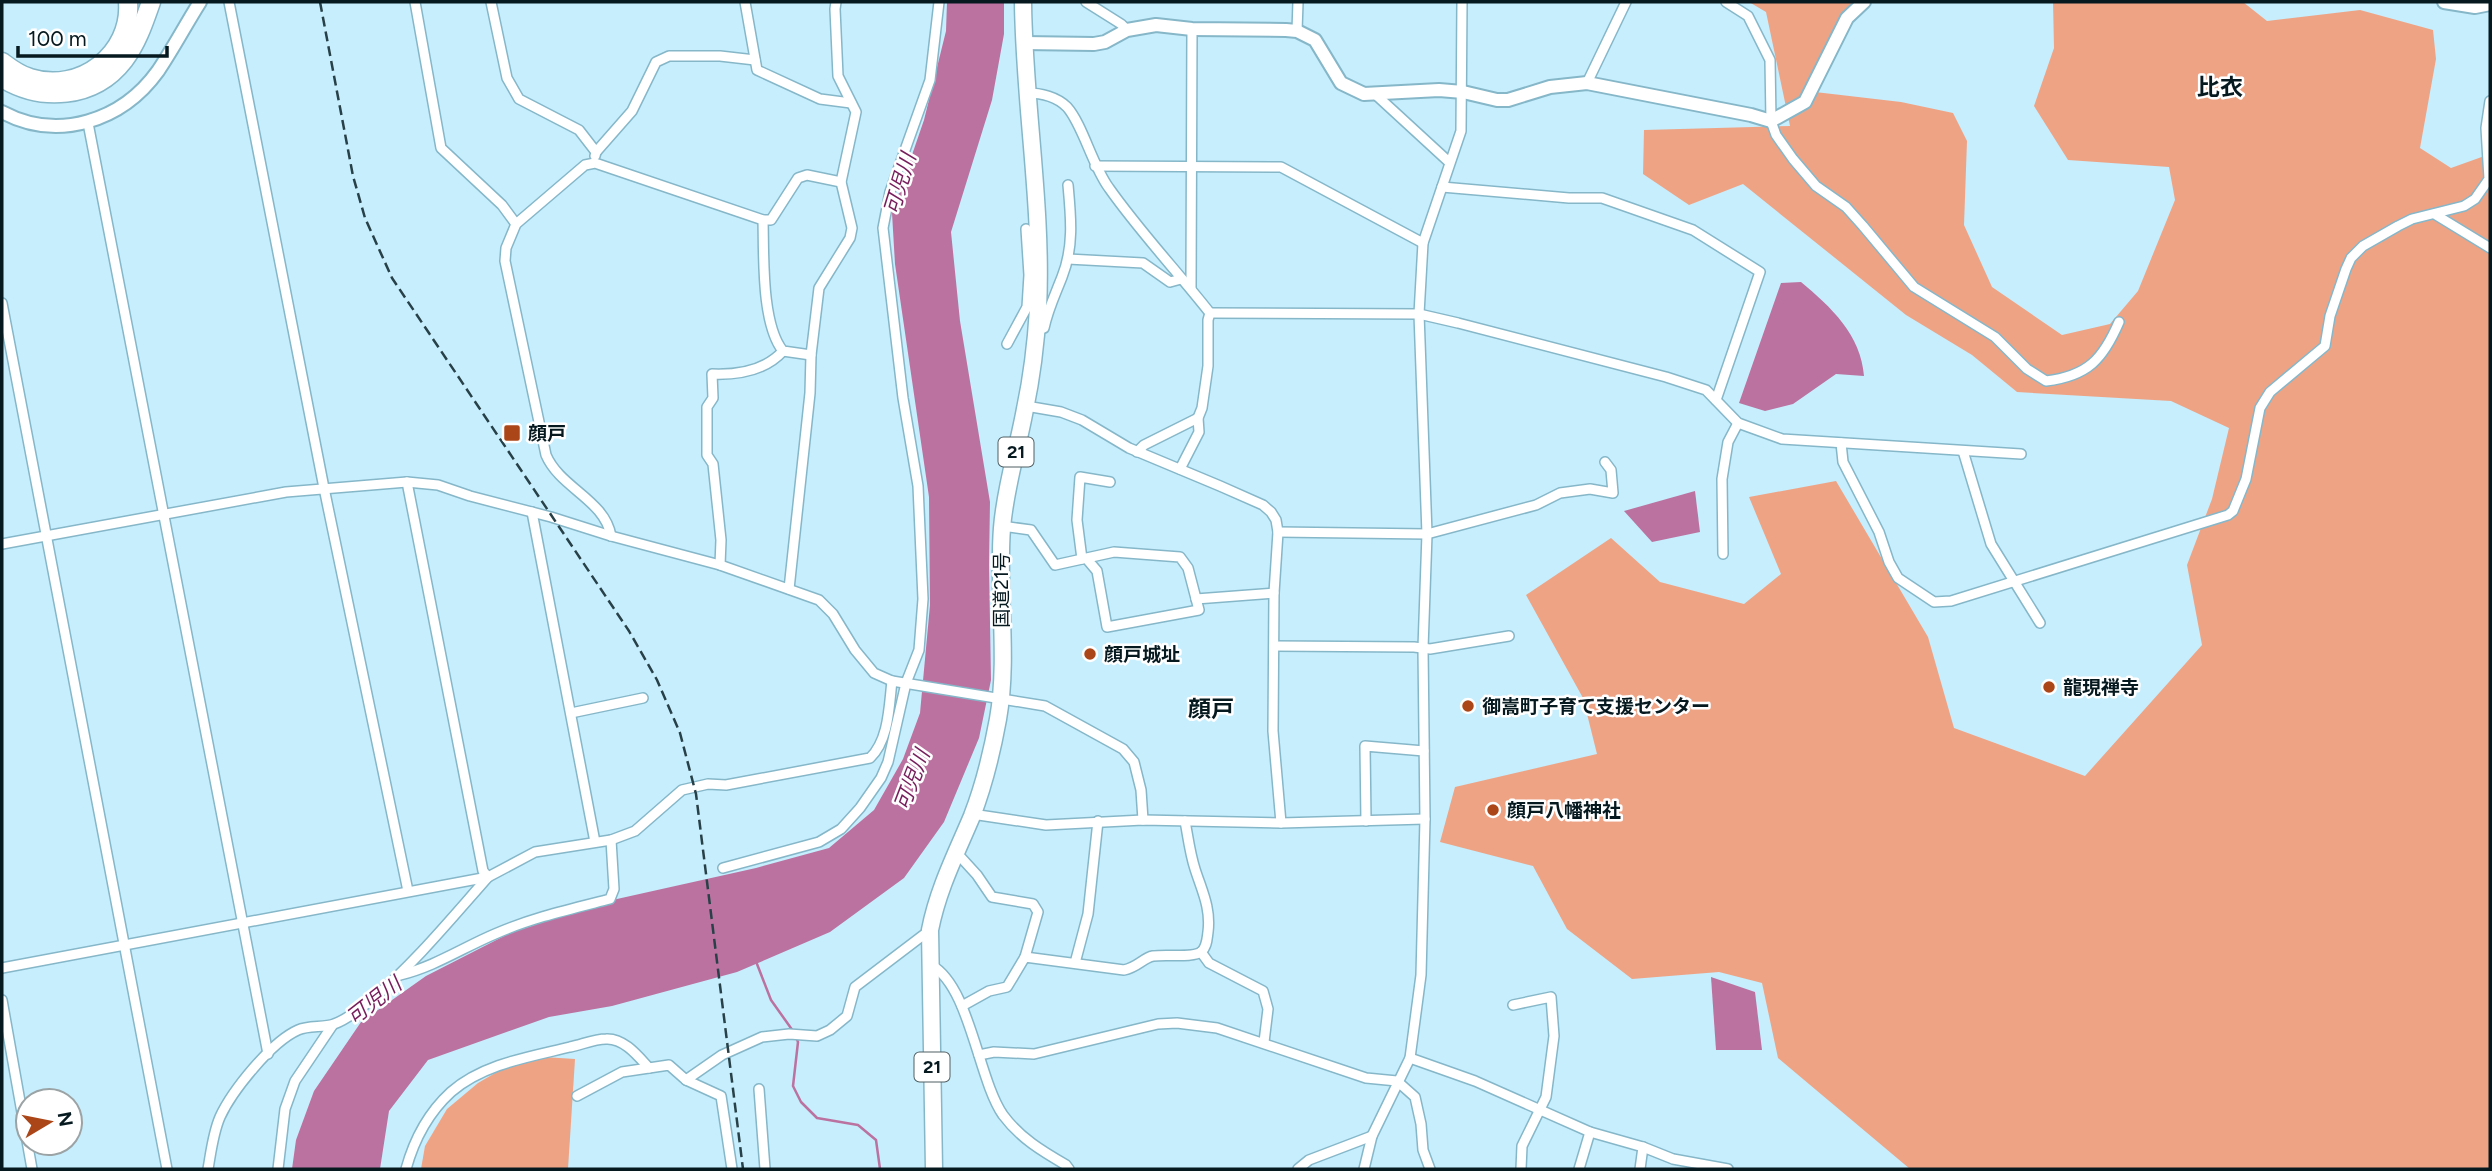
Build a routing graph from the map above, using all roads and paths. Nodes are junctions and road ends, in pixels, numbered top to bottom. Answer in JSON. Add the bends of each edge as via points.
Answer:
{"nodes":[{"id":1,"x":128,"y":2,"type":"edge"},
{"id":2,"x":151,"y":2,"type":"edge"},
{"id":3,"x":200,"y":2,"type":"edge"},
{"id":4,"x":229,"y":2,"type":"edge"},
{"id":5,"x":415,"y":2,"type":"edge"},
{"id":6,"x":491,"y":2,"type":"edge"},
{"id":7,"x":744,"y":2,"type":"edge"},
{"id":8,"x":836,"y":2,"type":"edge"},
{"id":9,"x":939,"y":2,"type":"edge"},
{"id":10,"x":1023,"y":2,"type":"edge"},
{"id":11,"x":1086,"y":2,"type":"edge"},
{"id":12,"x":1298,"y":2,"type":"edge"},
{"id":13,"x":1462,"y":2,"type":"edge"},
{"id":14,"x":1626,"y":2,"type":"edge"},
{"id":15,"x":1726,"y":2,"type":"edge"},
{"id":16,"x":1864,"y":2,"type":"edge"},
{"id":17,"x":2444,"y":2,"type":"edge"},
{"id":18,"x":2490,"y":4,"type":"edge"},
{"id":19,"x":1192,"y":29,"type":"junction"},
{"id":20,"x":1127,"y":30,"type":"junction"},
{"id":21,"x":1297,"y":31,"type":"junction"},
{"id":22,"x":1024,"y":43,"type":"junction"},
{"id":23,"x":755,"y":60,"type":"junction"},
{"id":24,"x":2,"y":62,"type":"edge"},
{"id":25,"x":2,"y":78,"type":"edge"},
{"id":26,"x":1587,"y":83,"type":"junction"},
{"id":27,"x":1463,"y":92,"type":"junction"},
{"id":28,"x":1027,"y":93,"type":"junction"},
{"id":29,"x":1375,"y":94,"type":"junction"},
{"id":30,"x":2490,"y":101,"type":"edge"},
{"id":31,"x":851,"y":103,"type":"junction"},
{"id":32,"x":2,"y":112,"type":"edge"},
{"id":33,"x":1771,"y":121,"type":"junction"},
{"id":34,"x":88,"y":123,"type":"junction"},
{"id":35,"x":596,"y":152,"type":"junction"},
{"id":36,"x":1448,"y":162,"type":"junction"},
{"id":37,"x":595,"y":163,"type":"junction"},
{"id":38,"x":1095,"y":166,"type":"junction"},
{"id":39,"x":1192,"y":166,"type":"junction"},
{"id":40,"x":841,"y":182,"type":"junction"},
{"id":41,"x":1068,"y":186,"type":"dead end"},
{"id":42,"x":1441,"y":187,"type":"junction"},
{"id":43,"x":2437,"y":215,"type":"junction"},
{"id":44,"x":764,"y":220,"type":"junction"},
{"id":45,"x":516,"y":224,"type":"junction"},
{"id":46,"x":1026,"y":229,"type":"dead end"},
{"id":47,"x":1423,"y":243,"type":"junction"},
{"id":48,"x":2490,"y":248,"type":"edge"},
{"id":49,"x":1068,"y":259,"type":"junction"},
{"id":50,"x":1181,"y":279,"type":"junction"},
{"id":51,"x":1191,"y":288,"type":"junction"},
{"id":52,"x":2,"y":303,"type":"edge"},
{"id":53,"x":1032,"y":307,"type":"junction"},
{"id":54,"x":1210,"y":313,"type":"junction"},
{"id":55,"x":1419,"y":314,"type":"junction"},
{"id":56,"x":2119,"y":322,"type":"dead end"},
{"id":57,"x":1036,"y":329,"type":"junction"},
{"id":58,"x":1007,"y":344,"type":"dead end"},
{"id":59,"x":783,"y":351,"type":"junction"},
{"id":60,"x":811,"y":355,"type":"junction"},
{"id":61,"x":1716,"y":400,"type":"junction"},
{"id":62,"x":1026,"y":406,"type":"junction"},
{"id":63,"x":1198,"y":418,"type":"junction"},
{"id":64,"x":1738,"y":424,"type":"junction"},
{"id":65,"x":1842,"y":443,"type":"junction"},
{"id":66,"x":1963,"y":451,"type":"junction"},
{"id":67,"x":1137,"y":452,"type":"junction"},
{"id":68,"x":2021,"y":454,"type":"dead end"},
{"id":69,"x":1605,"y":462,"type":"dead end"},
{"id":70,"x":1180,"y":469,"type":"junction"},
{"id":71,"x":407,"y":482,"type":"junction"},
{"id":72,"x":1110,"y":482,"type":"dead end"},
{"id":73,"x":324,"y":488,"type":"junction"},
{"id":74,"x":532,"y":512,"type":"junction"},
{"id":75,"x":162,"y":514,"type":"junction"},
{"id":76,"x":1002,"y":526,"type":"junction"},
{"id":77,"x":1278,"y":532,"type":"junction"},
{"id":78,"x":1427,"y":534,"type":"junction"},
{"id":79,"x":44,"y":535,"type":"junction"},
{"id":80,"x":611,"y":536,"type":"junction"},
{"id":81,"x":2,"y":544,"type":"edge"},
{"id":82,"x":1723,"y":554,"type":"dead end"},
{"id":83,"x":1084,"y":559,"type":"junction"},
{"id":84,"x":720,"y":565,"type":"junction"},
{"id":85,"x":2015,"y":581,"type":"junction"},
{"id":86,"x":789,"y":589,"type":"junction"},
{"id":87,"x":1274,"y":593,"type":"junction"},
{"id":88,"x":1196,"y":599,"type":"junction"},
{"id":89,"x":2040,"y":624,"type":"dead end"},
{"id":90,"x":1509,"y":636,"type":"dead end"},
{"id":91,"x":1274,"y":646,"type":"junction"},
{"id":92,"x":1423,"y":648,"type":"junction"},
{"id":93,"x":892,"y":681,"type":"junction"},
{"id":94,"x":906,"y":683,"type":"junction"},
{"id":95,"x":643,"y":698,"type":"dead end"},
{"id":96,"x":996,"y":699,"type":"junction"},
{"id":97,"x":571,"y":713,"type":"junction"},
{"id":98,"x":1424,"y":751,"type":"junction"},
{"id":99,"x":972,"y":814,"type":"junction"},
{"id":100,"x":1425,"y":819,"type":"junction"},
{"id":101,"x":1143,"y":820,"type":"junction"},
{"id":102,"x":1098,"y":821,"type":"junction"},
{"id":103,"x":1185,"y":821,"type":"junction"},
{"id":104,"x":1366,"y":821,"type":"junction"},
{"id":105,"x":1281,"y":823,"type":"junction"},
{"id":106,"x":611,"y":840,"type":"junction"},
{"id":107,"x":595,"y":842,"type":"junction"},
{"id":108,"x":954,"y":857,"type":"junction"},
{"id":109,"x":723,"y":868,"type":"dead end"},
{"id":110,"x":488,"y":877,"type":"junction"},
{"id":111,"x":408,"y":891,"type":"junction"},
{"id":112,"x":242,"y":922,"type":"junction"},
{"id":113,"x":930,"y":930,"type":"junction"},
{"id":114,"x":124,"y":945,"type":"junction"},
{"id":115,"x":1201,"y":952,"type":"junction"},
{"id":116,"x":1025,"y":957,"type":"junction"},
{"id":117,"x":1075,"y":963,"type":"junction"},
{"id":118,"x":929,"y":965,"type":"junction"},
{"id":119,"x":2,"y":968,"type":"edge"},
{"id":120,"x":400,"y":975,"type":"junction"},
{"id":121,"x":2,"y":1000,"type":"edge"},
{"id":122,"x":1514,"y":1005,"type":"dead end"},
{"id":123,"x":962,"y":1006,"type":"junction"},
{"id":124,"x":332,"y":1026,"type":"junction"},
{"id":125,"x":1264,"y":1042,"type":"junction"},
{"id":126,"x":268,"y":1054,"type":"junction"},
{"id":127,"x":979,"y":1055,"type":"junction"},
{"id":128,"x":1410,"y":1058,"type":"junction"},
{"id":129,"x":649,"y":1068,"type":"junction"},
{"id":130,"x":686,"y":1080,"type":"junction"},
{"id":131,"x":1397,"y":1081,"type":"junction"},
{"id":132,"x":759,"y":1089,"type":"dead end"},
{"id":133,"x":577,"y":1096,"type":"dead end"},
{"id":134,"x":1541,"y":1110,"type":"junction"},
{"id":135,"x":1590,"y":1132,"type":"junction"},
{"id":136,"x":1372,"y":1136,"type":"junction"},
{"id":137,"x":1643,"y":1147,"type":"junction"},
{"id":138,"x":1672,"y":1164,"type":"edge"},
{"id":139,"x":32,"y":1169,"type":"edge"},
{"id":140,"x":167,"y":1169,"type":"edge"},
{"id":141,"x":208,"y":1169,"type":"edge"},
{"id":142,"x":278,"y":1169,"type":"edge"},
{"id":143,"x":405,"y":1169,"type":"edge"},
{"id":144,"x":732,"y":1169,"type":"edge"},
{"id":145,"x":765,"y":1169,"type":"edge"},
{"id":146,"x":934,"y":1169,"type":"edge"},
{"id":147,"x":1069,"y":1169,"type":"edge"},
{"id":148,"x":1298,"y":1169,"type":"edge"},
{"id":149,"x":1364,"y":1169,"type":"edge"},
{"id":150,"x":1430,"y":1169,"type":"edge"},
{"id":151,"x":1521,"y":1169,"type":"edge"},
{"id":152,"x":1579,"y":1169,"type":"edge"},
{"id":153,"x":1640,"y":1169,"type":"edge"},
{"id":154,"x":1728,"y":1169,"type":"edge"}],
"edges":[{"from":1,"to":24,"type":"highway","via":[[127,24],[115,50],[81,77],[65,81],[30,78]]},
{"from":2,"to":25,"type":"highway","via":[[132,48],[101,82],[73,92],[46,94]]},
{"from":3,"to":34,"type":"street","via":[[141,90],[121,107]]},
{"from":4,"to":73,"type":"street"},
{"from":5,"to":45,"type":"street","via":[[441,148]]},
{"from":6,"to":35,"type":"street","via":[[507,78],[519,99],[579,130]]},
{"from":7,"to":23,"type":"street"},
{"from":8,"to":31,"type":"street","via":[[838,76]]},
{"from":9,"to":94,"type":"street","via":[[930,80],[890,192],[883,228],[922,538],[922,635]]},
{"from":10,"to":22,"type":"highway","name":"国道21号","number":"21"},
{"from":11,"to":20,"type":"street"},
{"from":12,"to":21,"type":"street"},
{"from":13,"to":27,"type":"street"},
{"from":14,"to":26,"type":"street"},
{"from":15,"to":33,"type":"street","via":[[1748,16],[1770,60]]},
{"from":16,"to":33,"type":"street","via":[[1847,18],[1805,102]]},
{"from":17,"to":18,"type":"street","via":[[2475,7]]},
{"from":19,"to":20,"type":"street","via":[[1156,25]]},
{"from":19,"to":21,"type":"street"},
{"from":19,"to":39,"type":"street"},
{"from":20,"to":22,"type":"street","via":[[1094,44]]},
{"from":21,"to":29,"type":"street","via":[[1315,40],[1341,83]]},
{"from":22,"to":28,"type":"highway","name":"国道21号","number":"21"},
{"from":23,"to":31,"type":"street","via":[[757,70],[820,99]]},
{"from":23,"to":35,"type":"street","via":[[669,56],[656,62],[632,111]]},
{"from":26,"to":27,"type":"street","via":[[1550,87],[1508,100]]},
{"from":26,"to":33,"type":"street"},
{"from":27,"to":29,"type":"street","via":[[1418,89]]},
{"from":27,"to":36,"type":"street","via":[[1461,131]]},
{"from":28,"to":38,"type":"street","via":[[1056,100],[1069,110]]},
{"from":28,"to":53,"type":"highway","name":"国道21号","number":"21","via":[[1039,261]]},
{"from":29,"to":36,"type":"street"},
{"from":30,"to":43,"type":"street","via":[[2486,128],[2489,179],[2475,199]]},
{"from":31,"to":40,"type":"street","via":[[856,112]]},
{"from":32,"to":34,"type":"street","via":[[47,127]]},
{"from":33,"to":56,"type":"street","via":[[1793,159],[1816,186],[1846,207],[1905,279],[1995,337],[2046,381],[2074,376],[2098,360]]},
{"from":34,"to":75,"type":"street"},
{"from":35,"to":37,"type":"street"},
{"from":36,"to":42,"type":"street"},
{"from":37,"to":44,"type":"street"},
{"from":37,"to":45,"type":"street","via":[[585,165]]},
{"from":38,"to":39,"type":"street"},
{"from":38,"to":50,"type":"street"},
{"from":39,"to":47,"type":"street","via":[[1281,167]]},
{"from":39,"to":51,"type":"street"},
{"from":40,"to":44,"type":"street","via":[[807,175],[798,178],[771,220]]},
{"from":40,"to":60,"type":"street","via":[[852,228],[819,288]]},
{"from":41,"to":49,"type":"street","via":[[1072,238]]},
{"from":42,"to":47,"type":"street"},
{"from":42,"to":61,"type":"street","via":[[1602,198],[1693,230],[1760,272]]},
{"from":43,"to":48,"type":"street"},
{"from":43,"to":85,"type":"street","via":[[2412,219],[2363,246],[2351,258],[2330,316],[2325,346],[2270,392],[2260,408],[2246,479],[2228,515]]},
{"from":44,"to":59,"type":"street","via":[[765,294]]},
{"from":45,"to":80,"type":"street","via":[[505,261],[546,455],[560,477],[598,510]]},
{"from":46,"to":53,"type":"street"},
{"from":47,"to":55,"type":"street"},
{"from":49,"to":50,"type":"street","via":[[1143,262],[1170,282]]},
{"from":49,"to":57,"type":"street","via":[[1044,328]]},
{"from":50,"to":51,"type":"street"},
{"from":51,"to":54,"type":"street"},
{"from":52,"to":79,"type":"street"},
{"from":53,"to":57,"type":"highway","name":"国道21号","number":"21"},
{"from":53,"to":58,"type":"street"},
{"from":54,"to":55,"type":"street"},
{"from":54,"to":63,"type":"street","via":[[1207,376]]},
{"from":55,"to":61,"type":"street","via":[[1666,377],[1706,390]]},
{"from":55,"to":78,"type":"street"},
{"from":57,"to":62,"type":"highway","name":"国道21号","number":"21"},
{"from":59,"to":60,"type":"street"},
{"from":59,"to":84,"type":"street","via":[[759,369],[712,374],[707,455],[713,464]]},
{"from":60,"to":86,"type":"street"},
{"from":61,"to":64,"type":"street"},
{"from":62,"to":67,"type":"street","via":[[1082,420]]},
{"from":62,"to":76,"type":"highway","name":"国道21号","number":"21"},
{"from":63,"to":67,"type":"street"},
{"from":63,"to":70,"type":"street","via":[[1199,432]]},
{"from":64,"to":65,"type":"street","via":[[1782,439]]},
{"from":64,"to":82,"type":"street","via":[[1728,442],[1722,479]]},
{"from":65,"to":66,"type":"street"},
{"from":65,"to":85,"type":"street","via":[[1843,462],[1903,583],[1934,601],[1951,601]]},
{"from":66,"to":68,"type":"street"},
{"from":66,"to":85,"type":"street","via":[[1991,544]]},
{"from":67,"to":70,"type":"street"},
{"from":69,"to":78,"type":"street","via":[[1611,470],[1613,493],[1590,489],[1560,493],[1536,505]]},
{"from":70,"to":77,"type":"street","via":[[1263,505],[1276,520]]},
{"from":71,"to":73,"type":"street"},
{"from":71,"to":74,"type":"street","via":[[438,485]]},
{"from":71,"to":110,"type":"street","via":[[483,871]]},
{"from":72,"to":83,"type":"street","via":[[1080,477],[1077,520]]},
{"from":73,"to":75,"type":"street"},
{"from":73,"to":111,"type":"street"},
{"from":74,"to":80,"type":"street"},
{"from":74,"to":97,"type":"street"},
{"from":75,"to":79,"type":"street"},
{"from":75,"to":112,"type":"street"},
{"from":76,"to":83,"type":"street","via":[[1031,530],[1055,565]]},
{"from":76,"to":96,"type":"highway","name":"国道21号","number":"21"},
{"from":77,"to":78,"type":"street"},
{"from":77,"to":87,"type":"street"},
{"from":78,"to":92,"type":"street"},
{"from":79,"to":81,"type":"street"},
{"from":79,"to":114,"type":"street"},
{"from":80,"to":84,"type":"street"},
{"from":83,"to":88,"type":"street","via":[[1114,552],[1180,557],[1188,568]]},
{"from":83,"to":88,"type":"street","via":[[1097,571],[1107,627],[1199,610]]},
{"from":84,"to":86,"type":"street"},
{"from":85,"to":89,"type":"street"},
{"from":86,"to":93,"type":"street","via":[[819,600],[874,673]]},
{"from":87,"to":88,"type":"street"},
{"from":87,"to":91,"type":"street"},
{"from":90,"to":92,"type":"street"},
{"from":91,"to":92,"type":"street"},
{"from":91,"to":105,"type":"street","via":[[1273,731]]},
{"from":92,"to":98,"type":"street"},
{"from":93,"to":94,"type":"street"},
{"from":93,"to":106,"type":"street","via":[[884,736],[870,758],[682,790],[635,831]]},
{"from":94,"to":96,"type":"street"},
{"from":94,"to":109,"type":"street","via":[[888,762],[873,791],[841,829],[819,842]]},
{"from":95,"to":97,"type":"street"},
{"from":96,"to":99,"type":"highway","name":"国道21号","number":"21","via":[[992,750]]},
{"from":96,"to":101,"type":"street","via":[[1045,706],[1122,749],[1134,762]]},
{"from":97,"to":107,"type":"street"},
{"from":98,"to":100,"type":"street"},
{"from":98,"to":104,"type":"street","via":[[1365,746]]},
{"from":99,"to":102,"type":"street","via":[[1046,825]]},
{"from":99,"to":108,"type":"highway","name":"国道21号","number":"21"},
{"from":100,"to":104,"type":"street"},
{"from":100,"to":128,"type":"street","via":[[1421,975]]},
{"from":101,"to":102,"type":"street"},
{"from":101,"to":103,"type":"street"},
{"from":102,"to":117,"type":"street","via":[[1088,914]]},
{"from":103,"to":105,"type":"street"},
{"from":103,"to":115,"type":"street","via":[[1210,917],[1207,945]]},
{"from":104,"to":105,"type":"street"},
{"from":106,"to":107,"type":"street"},
{"from":106,"to":120,"type":"street","via":[[614,889],[610,899],[525,922]]},
{"from":107,"to":110,"type":"street","via":[[535,852]]},
{"from":108,"to":113,"type":"highway","name":"国道21号","number":"21"},
{"from":108,"to":116,"type":"street","via":[[977,875],[992,897],[1033,904],[1038,912]]},
{"from":110,"to":111,"type":"street"},
{"from":110,"to":120,"type":"street"},
{"from":111,"to":112,"type":"street"},
{"from":112,"to":114,"type":"street"},
{"from":112,"to":126,"type":"street"},
{"from":113,"to":118,"type":"highway","name":"国道21号","number":"21"},
{"from":113,"to":130,"type":"street","via":[[855,987],[847,1016],[830,1030],[817,1036],[762,1037],[722,1055]]},
{"from":114,"to":119,"type":"street"},
{"from":114,"to":140,"type":"street"},
{"from":115,"to":117,"type":"street","via":[[1149,957],[1124,970]]},
{"from":115,"to":125,"type":"street","via":[[1209,963],[1263,991],[1268,1009]]},
{"from":116,"to":117,"type":"street"},
{"from":116,"to":123,"type":"street","via":[[1007,987]]},
{"from":118,"to":123,"type":"street","via":[[940,970]]},
{"from":118,"to":146,"type":"highway","name":"国道21号","number":"21"},
{"from":120,"to":124,"type":"street"},
{"from":121,"to":139,"type":"street"},
{"from":122,"to":134,"type":"street","via":[[1552,998],[1554,1036]]},
{"from":123,"to":127,"type":"street"},
{"from":124,"to":126,"type":"street","via":[[298,1030]]},
{"from":124,"to":142,"type":"street","via":[[295,1081],[285,1109]]},
{"from":125,"to":127,"type":"street","via":[[1217,1028],[1177,1023],[1034,1054]]},
{"from":125,"to":131,"type":"street","via":[[1366,1079]]},
{"from":126,"to":141,"type":"street","via":[[220,1118]]},
{"from":127,"to":147,"type":"street","via":[[1001,1112],[1033,1146]]},
{"from":128,"to":131,"type":"street"},
{"from":128,"to":134,"type":"street"},
{"from":129,"to":130,"type":"street","via":[[669,1065]]},
{"from":129,"to":133,"type":"street","via":[[622,1072]]},
{"from":129,"to":143,"type":"street","via":[[630,1048],[608,1038],[491,1069],[439,1104],[419,1133]]},
{"from":130,"to":144,"type":"street","via":[[721,1096]]},
{"from":131,"to":136,"type":"street"},
{"from":131,"to":150,"type":"street","via":[[1415,1097]]},
{"from":132,"to":145,"type":"street"},
{"from":134,"to":135,"type":"street"},
{"from":134,"to":151,"type":"street","via":[[1522,1146]]},
{"from":135,"to":137,"type":"street"},
{"from":135,"to":152,"type":"street"},
{"from":136,"to":148,"type":"street","via":[[1309,1160]]},
{"from":136,"to":149,"type":"street"},
{"from":137,"to":138,"type":"street"},
{"from":137,"to":153,"type":"street"},
{"from":138,"to":154,"type":"street"}]}
